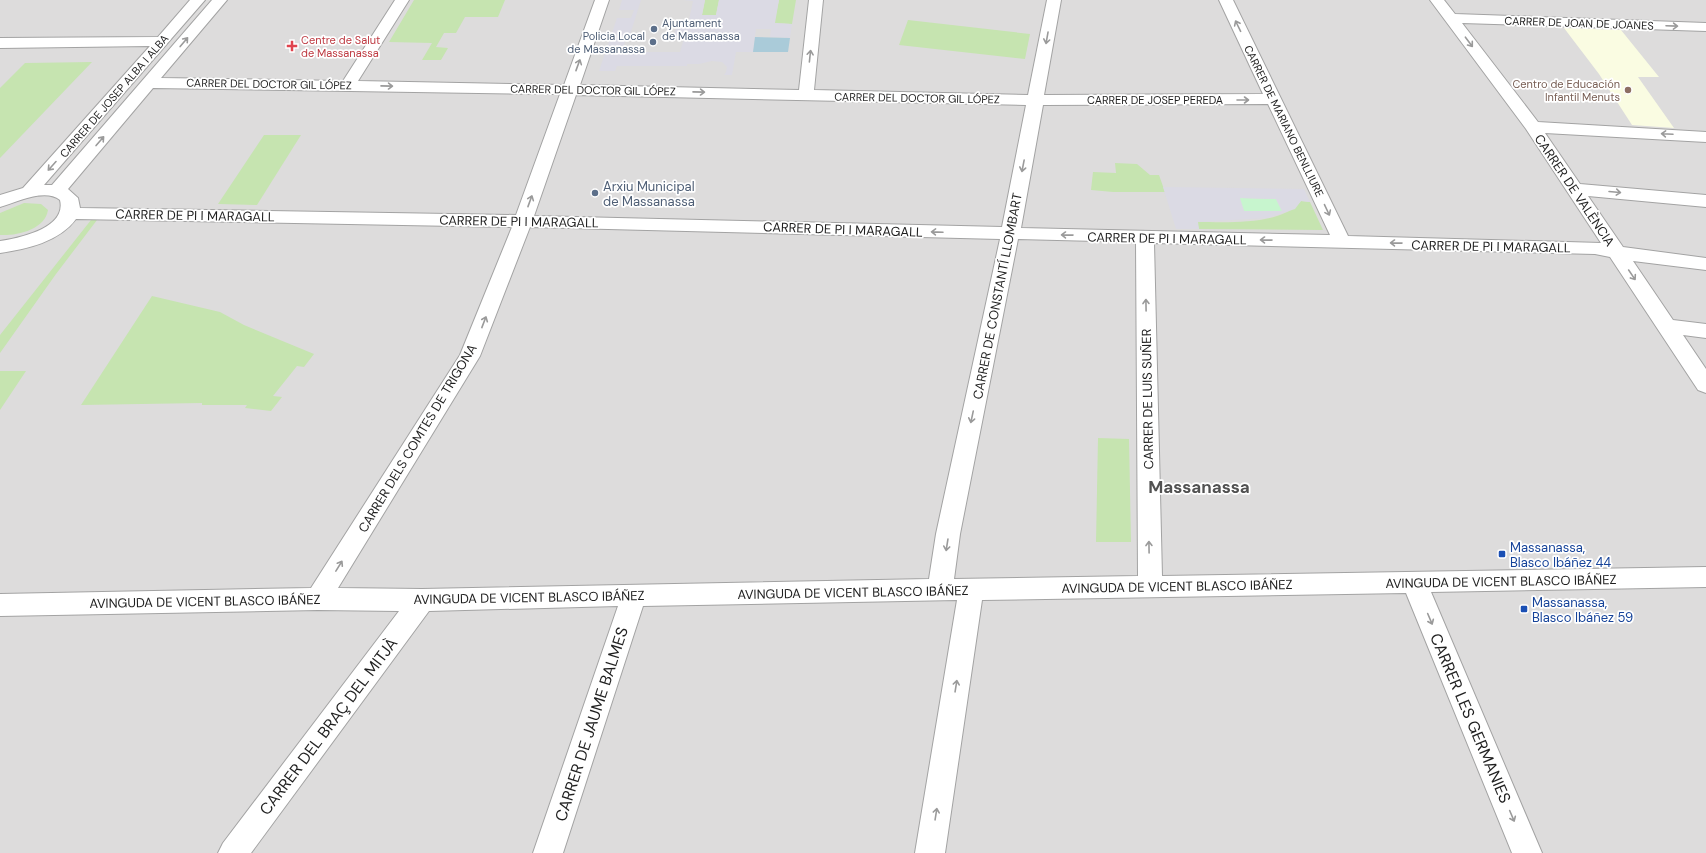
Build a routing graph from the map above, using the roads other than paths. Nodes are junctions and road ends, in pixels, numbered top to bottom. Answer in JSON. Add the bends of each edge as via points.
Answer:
{"nodes":[{"id":1,"x":198,"y":0,"type":"edge"},
{"id":2,"x":220,"y":0,"type":"edge"},
{"id":3,"x":402,"y":0,"type":"edge"},
{"id":4,"x":602,"y":0,"type":"edge"},
{"id":5,"x":816,"y":0,"type":"edge"},
{"id":6,"x":1054,"y":0,"type":"edge"},
{"id":7,"x":1226,"y":0,"type":"edge"},
{"id":8,"x":1438,"y":0,"type":"edge"},
{"id":9,"x":1451,"y":18,"type":"junction"},
{"id":10,"x":1706,"y":27,"type":"edge"},
{"id":11,"x":162,"y":41,"type":"junction"},
{"id":12,"x":0,"y":43,"type":"edge"},
{"id":13,"x":150,"y":83,"type":"junction"},
{"id":14,"x":348,"y":85,"type":"junction"},
{"id":15,"x":570,"y":90,"type":"junction"},
{"id":16,"x":806,"y":95,"type":"junction"},
{"id":17,"x":1273,"y":99,"type":"junction"},
{"id":18,"x":1036,"y":100,"type":"junction"},
{"id":19,"x":1533,"y":126,"type":"junction"},
{"id":20,"x":1706,"y":137,"type":"edge"},
{"id":21,"x":1576,"y":189,"type":"junction"},
{"id":22,"x":30,"y":191,"type":"junction"},
{"id":23,"x":56,"y":192,"type":"junction"},
{"id":24,"x":0,"y":201,"type":"edge"},
{"id":25,"x":1706,"y":201,"type":"edge"},
{"id":26,"x":69,"y":213,"type":"junction"},
{"id":27,"x":523,"y":221,"type":"junction"},
{"id":28,"x":1010,"y":234,"type":"junction"},
{"id":29,"x":1145,"y":237,"type":"junction"},
{"id":30,"x":1342,"y":242,"type":"junction"},
{"id":31,"x":4,"y":251,"type":"edge"},
{"id":32,"x":1617,"y":252,"type":"junction"},
{"id":33,"x":1706,"y":264,"type":"edge"},
{"id":34,"x":1666,"y":326,"type":"junction"},
{"id":35,"x":1706,"y":331,"type":"edge"},
{"id":36,"x":1706,"y":385,"type":"edge"},
{"id":37,"x":1706,"y":577,"type":"edge"},
{"id":38,"x":1415,"y":583,"type":"junction"},
{"id":39,"x":1150,"y":586,"type":"junction"},
{"id":40,"x":971,"y":590,"type":"junction"},
{"id":41,"x":940,"y":591,"type":"junction"},
{"id":42,"x":634,"y":595,"type":"junction"},
{"id":43,"x":318,"y":599,"type":"junction"},
{"id":44,"x":422,"y":600,"type":"junction"},
{"id":45,"x":0,"y":605,"type":"edge"},
{"id":46,"x":234,"y":853,"type":"edge"},
{"id":47,"x":548,"y":853,"type":"edge"},
{"id":48,"x":930,"y":853,"type":"edge"},
{"id":49,"x":1527,"y":853,"type":"edge"}],
"edges":[{"from":1,"to":11,"type":"street","name":"CARRER DE JOSEP ALBA I ALBA"},
{"from":13,"to":2,"type":"street","name":"CARRER DE JOSEP ALBA I ALBA","one_way":true},
{"from":3,"to":14,"type":"street"},
{"from":15,"to":4,"type":"street","name":"CARRER DELS COMTES DE TRIGONA","one_way":true},
{"from":16,"to":5,"type":"street","one_way":true},
{"from":6,"to":18,"type":"street","name":"CARRER DE CONSTANTÍ LLOMBART","one_way":true},
{"from":17,"to":7,"type":"street","name":"CARRER DE MARIANO BENLLIURE","one_way":true},
{"from":8,"to":9,"type":"street","name":"CARRER DE VALÈNCIA"},
{"from":9,"to":10,"type":"street","name":"CARRER DE JOAN DE JOANES","one_way":true},
{"from":9,"to":19,"type":"street","name":"CARRER DE VALÈNCIA","one_way":true},
{"from":11,"to":12,"type":"street"},
{"from":11,"to":22,"type":"street","name":"CARRER DE JOSEP ALBA I ALBA","one_way":true},
{"from":13,"to":14,"type":"street","name":"CARRER DEL DOCTOR GIL LÓPEZ"},
{"from":23,"to":13,"type":"street","name":"CARRER DE JOSEP ALBA I ALBA","one_way":true},
{"from":14,"to":15,"type":"street","name":"CARRER DEL DOCTOR GIL LÓPEZ","one_way":true},
{"from":15,"to":16,"type":"street","name":"CARRER DEL DOCTOR GIL LÓPEZ","one_way":true},
{"from":27,"to":15,"type":"street","name":"CARRER DELS COMTES DE TRIGONA","one_way":true},
{"from":16,"to":18,"type":"street","name":"CARRER DEL DOCTOR GIL LÓPEZ"},
{"from":18,"to":17,"type":"street","name":"CARRER DE JOSEP PEREDA","one_way":true},
{"from":17,"to":30,"type":"street","name":"CARRER DE MARIANO BENLLIURE","one_way":true},
{"from":18,"to":28,"type":"street","name":"CARRER DE CONSTANTÍ LLOMBART","one_way":true},
{"from":20,"to":19,"type":"street","one_way":true},
{"from":19,"to":21,"type":"street","name":"CARRER DE VALÈNCIA"},
{"from":21,"to":25,"type":"street","one_way":true},
{"from":21,"to":32,"type":"street","name":"CARRER DE VALÈNCIA"},
{"from":22,"to":23,"type":"street"},
{"from":22,"to":24,"type":"street"},
{"from":23,"to":26,"type":"street","via":[[70,200]]},
{"from":26,"to":27,"type":"street","name":"CARRER DE PI I MARAGALL"},
{"from":26,"to":31,"type":"street","via":[[52,230]]},
{"from":28,"to":27,"type":"street","name":"CARRER DE PI I MARAGALL","one_way":true},
{"from":43,"to":27,"type":"street","name":"CARRER DELS COMTES DE TRIGONA","one_way":true,"via":[[470,356]]},
{"from":29,"to":28,"type":"street","name":"CARRER DE PI I MARAGALL","one_way":true},
{"from":28,"to":41,"type":"street","name":"CARRER DE CONSTANTÍ LLOMBART","one_way":true,"via":[[948,534]]},
{"from":30,"to":29,"type":"street","name":"CARRER DE PI I MARAGALL","one_way":true},
{"from":39,"to":29,"type":"street","name":"CARRER DE LUIS SUÑER","one_way":true},
{"from":32,"to":30,"type":"street","name":"CARRER DE PI I MARAGALL","one_way":true,"via":[[1595,248]]},
{"from":32,"to":33,"type":"street","name":"CARRER DE PI I MARAGALL"},
{"from":32,"to":34,"type":"street","name":"CARRER DE VALÈNCIA","one_way":true},
{"from":34,"to":35,"type":"street"},
{"from":34,"to":36,"type":"street","name":"CARRER DE VALÈNCIA"},
{"from":37,"to":38,"type":"street","name":"AVINGUDA DE VICENT BLASCO IBÁÑEZ"},
{"from":38,"to":39,"type":"street","name":"AVINGUDA DE VICENT BLASCO IBÁÑEZ"},
{"from":38,"to":49,"type":"street","name":"CARRER LES GERMANIES","one_way":true},
{"from":39,"to":40,"type":"street","name":"AVINGUDA DE VICENT BLASCO IBÁÑEZ"},
{"from":40,"to":41,"type":"street","name":"AVINGUDA DE VICENT BLASCO IBÁÑEZ"},
{"from":48,"to":40,"type":"street","one_way":true},
{"from":41,"to":42,"type":"street","name":"AVINGUDA DE VICENT BLASCO IBÁÑEZ"},
{"from":42,"to":44,"type":"street","name":"AVINGUDA DE VICENT BLASCO IBÁÑEZ"},
{"from":42,"to":47,"type":"street","name":"CARRER DE JAUME BALMES"},
{"from":43,"to":44,"type":"street","name":"AVINGUDA DE VICENT BLASCO IBÁÑEZ"},
{"from":43,"to":45,"type":"street","name":"AVINGUDA DE VICENT BLASCO IBÁÑEZ"},
{"from":44,"to":46,"type":"street","name":"CARRER DEL BRAÇ DEL MITJÀ"}]}
